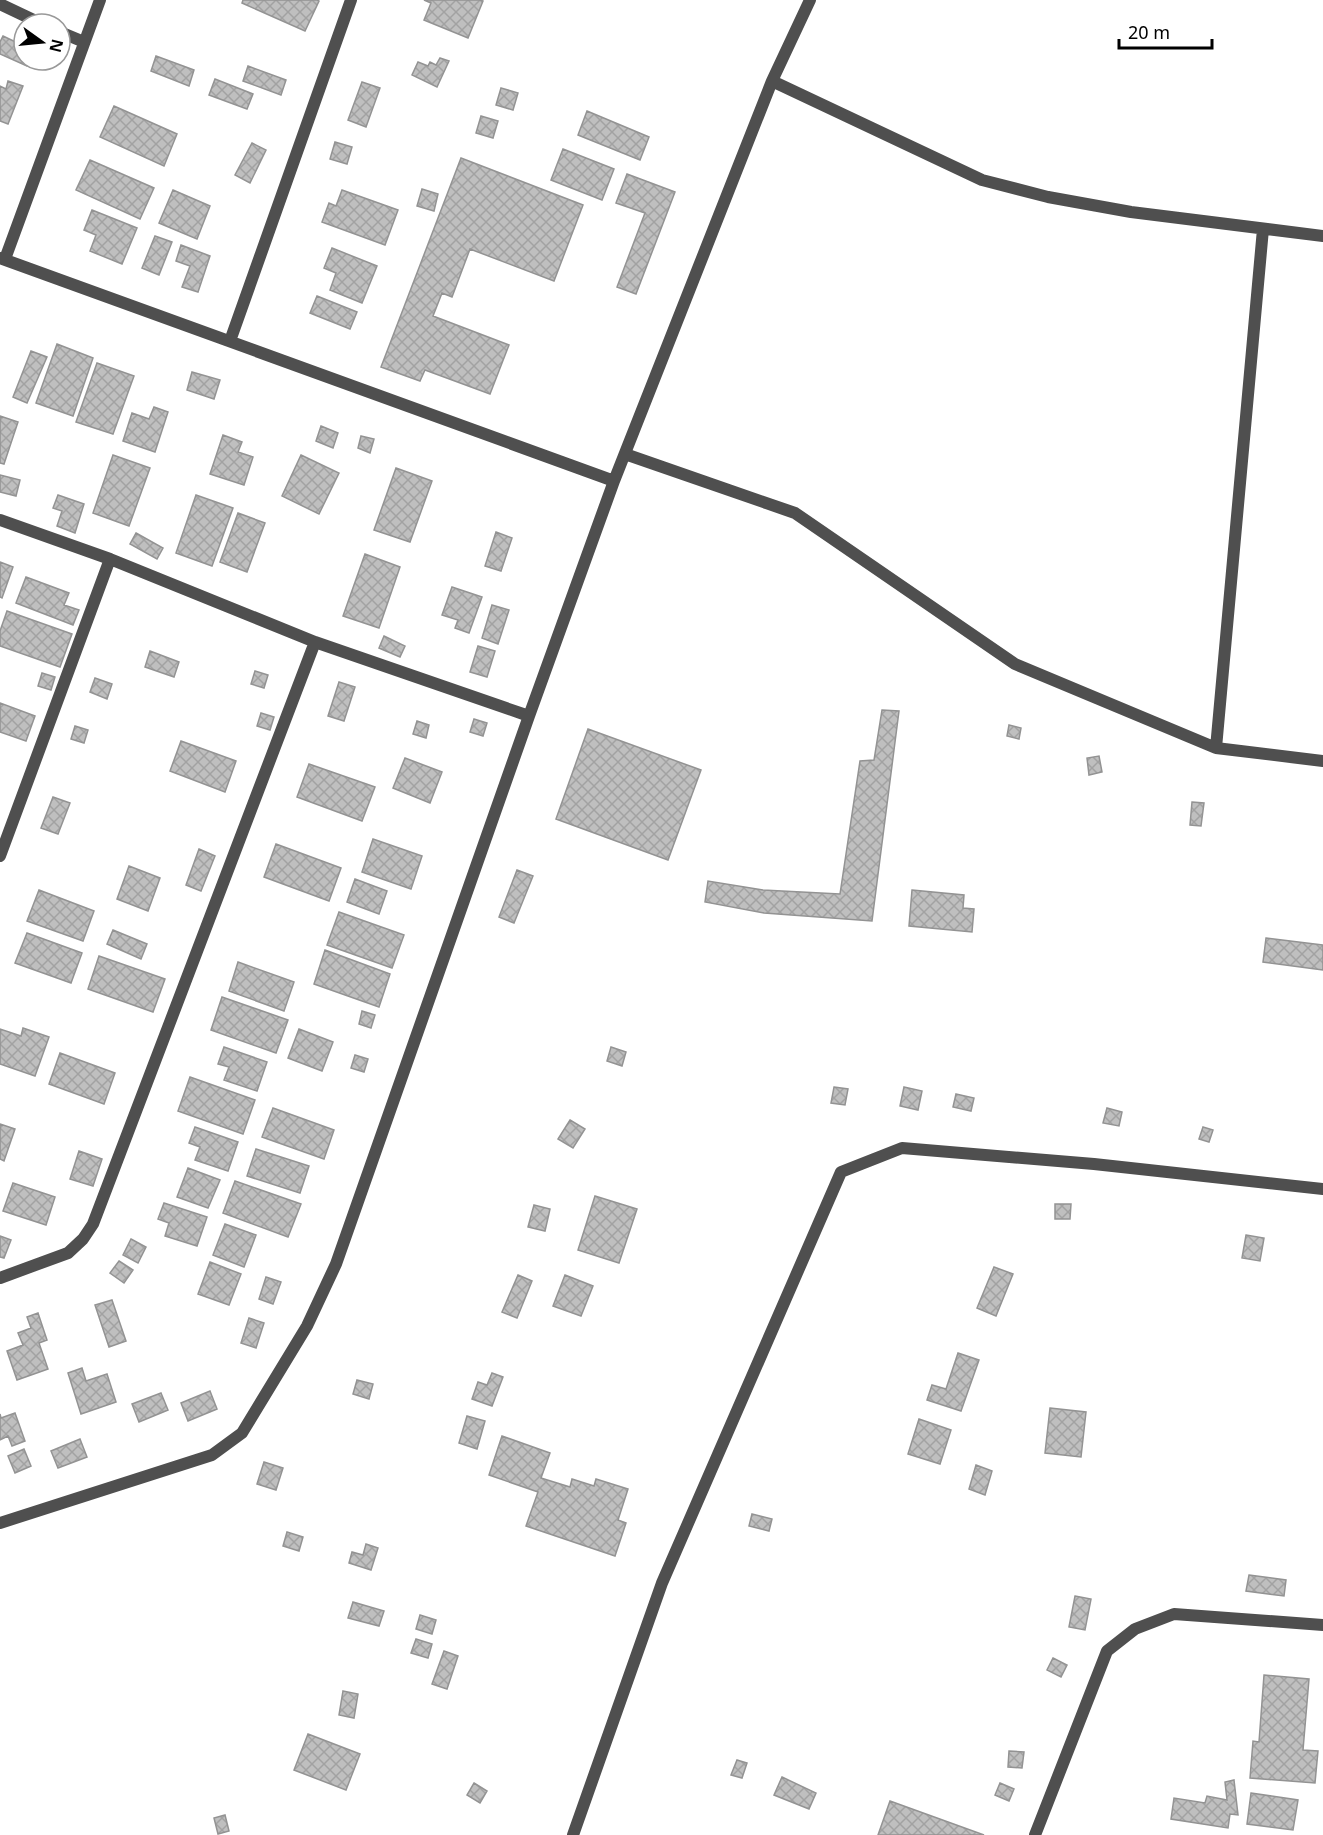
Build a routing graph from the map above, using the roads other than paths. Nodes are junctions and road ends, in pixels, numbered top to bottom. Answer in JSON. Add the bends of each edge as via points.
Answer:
{"nodes":[{"id":1,"x":100,"y":0,"type":"edge"},
{"id":2,"x":351,"y":0,"type":"edge"},
{"id":3,"x":810,"y":0,"type":"edge"},
{"id":4,"x":0,"y":4,"type":"edge"},
{"id":5,"x":17,"y":12,"type":"edge"},
{"id":6,"x":72,"y":37,"type":"edge"},
{"id":7,"x":84,"y":42,"type":"junction"},
{"id":8,"x":772,"y":81,"type":"junction"},
{"id":9,"x":1263,"y":229,"type":"junction"},
{"id":10,"x":1323,"y":236,"type":"edge"},
{"id":11,"x":3,"y":259,"type":"edge"},
{"id":12,"x":230,"y":341,"type":"junction"},
{"id":13,"x":625,"y":454,"type":"junction"},
{"id":14,"x":614,"y":481,"type":"junction"},
{"id":15,"x":0,"y":520,"type":"edge"},
{"id":16,"x":110,"y":559,"type":"junction"},
{"id":17,"x":315,"y":642,"type":"junction"},
{"id":18,"x":529,"y":716,"type":"junction"},
{"id":19,"x":1216,"y":748,"type":"junction"},
{"id":20,"x":1323,"y":761,"type":"edge"},
{"id":21,"x":0,"y":856,"type":"edge"},
{"id":22,"x":1323,"y":1190,"type":"edge"},
{"id":23,"x":0,"y":1278,"type":"edge"},
{"id":24,"x":0,"y":1523,"type":"edge"},
{"id":25,"x":1323,"y":1625,"type":"edge"},
{"id":26,"x":573,"y":1835,"type":"edge"},
{"id":27,"x":1035,"y":1835,"type":"edge"}],
"edges":[{"from":1,"to":7,"type":"street"},
{"from":2,"to":12,"type":"street"},
{"from":3,"to":8,"type":"street"},
{"from":4,"to":5,"type":"street"},
{"from":6,"to":7,"type":"street"},
{"from":7,"to":11,"type":"street"},
{"from":8,"to":9,"type":"street","via":[[982,180],[1079,203]]},
{"from":8,"to":13,"type":"street"},
{"from":9,"to":10,"type":"street"},
{"from":9,"to":19,"type":"street"},
{"from":11,"to":12,"type":"street"},
{"from":12,"to":14,"type":"street"},
{"from":13,"to":14,"type":"street"},
{"from":13,"to":19,"type":"street","via":[[795,513],[1015,664]]},
{"from":14,"to":18,"type":"street"},
{"from":15,"to":16,"type":"street"},
{"from":16,"to":17,"type":"street"},
{"from":16,"to":21,"type":"street"},
{"from":17,"to":18,"type":"street"},
{"from":17,"to":23,"type":"street","via":[[93,1224],[68,1253]]},
{"from":18,"to":24,"type":"street","via":[[336,1264],[308,1326],[242,1432],[212,1455]]},
{"from":19,"to":20,"type":"street"},
{"from":22,"to":26,"type":"street","via":[[1094,1164],[902,1148],[841,1172],[662,1583]]},
{"from":25,"to":27,"type":"street","via":[[1174,1614],[1135,1629],[1107,1651]]}]}
